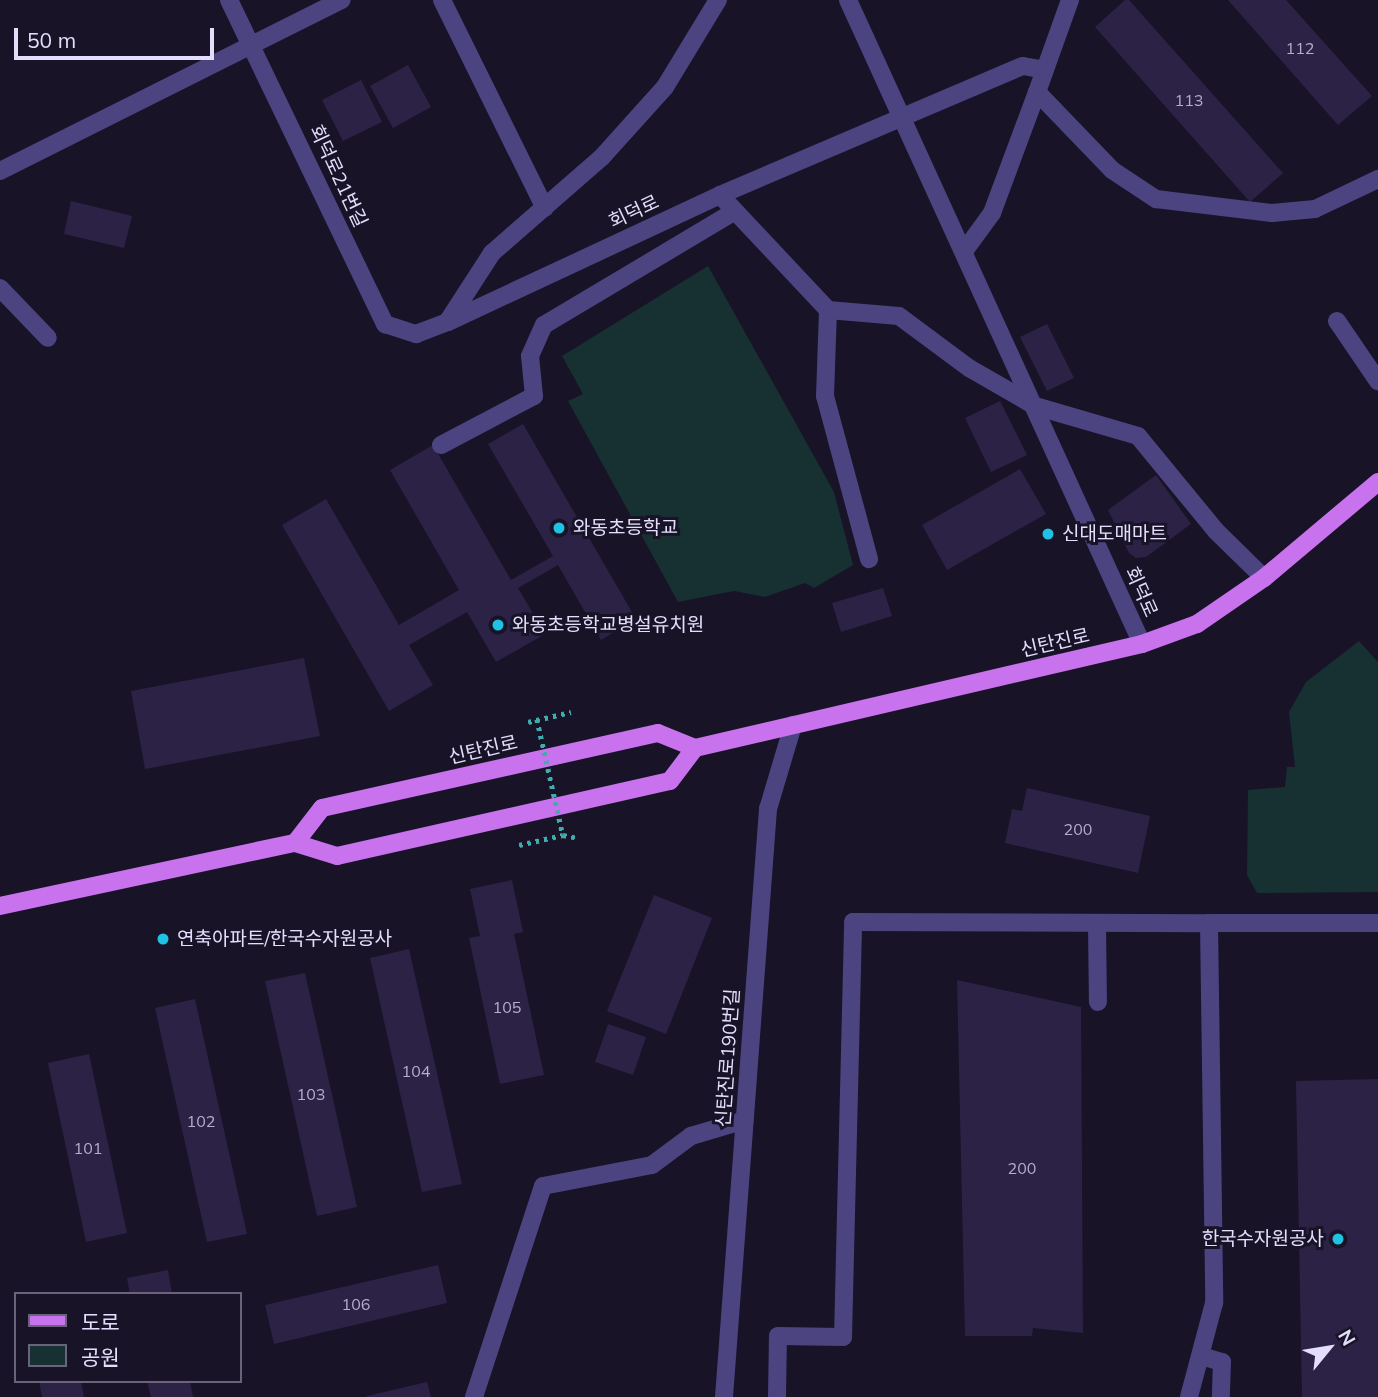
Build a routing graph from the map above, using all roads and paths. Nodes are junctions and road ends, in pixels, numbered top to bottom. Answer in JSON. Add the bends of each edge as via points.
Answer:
{"nodes":[{"id":1,"x":229,"y":0,"type":"edge"},
{"id":2,"x":342,"y":0,"type":"edge"},
{"id":3,"x":442,"y":0,"type":"edge"},
{"id":4,"x":718,"y":0,"type":"edge"},
{"id":5,"x":848,"y":0,"type":"edge"},
{"id":6,"x":1070,"y":0,"type":"edge"},
{"id":7,"x":254,"y":46,"type":"junction"},
{"id":8,"x":1045,"y":70,"type":"junction"},
{"id":9,"x":1037,"y":92,"type":"junction"},
{"id":10,"x":901,"y":117,"type":"junction"},
{"id":11,"x":0,"y":171,"type":"edge"},
{"id":12,"x":1378,"y":179,"type":"edge"},
{"id":13,"x":720,"y":195,"type":"junction"},
{"id":14,"x":545,"y":208,"type":"junction"},
{"id":15,"x":735,"y":211,"type":"junction"},
{"id":16,"x":965,"y":250,"type":"junction"},
{"id":17,"x":0,"y":288,"type":"edge"},
{"id":18,"x":828,"y":310,"type":"junction"},
{"id":19,"x":1337,"y":321,"type":"dead end"},
{"id":20,"x":448,"y":322,"type":"junction"},
{"id":21,"x":385,"y":324,"type":"joint"},
{"id":22,"x":48,"y":338,"type":"dead end"},
{"id":23,"x":1378,"y":381,"type":"edge"},
{"id":24,"x":1035,"y":406,"type":"junction"},
{"id":25,"x":441,"y":445,"type":"dead end"},
{"id":26,"x":1378,"y":482,"type":"edge"},
{"id":27,"x":869,"y":559,"type":"dead end"},
{"id":28,"x":1264,"y":578,"type":"junction"},
{"id":29,"x":1142,"y":644,"type":"junction"},
{"id":30,"x":571,"y":712,"type":"dead end"},
{"id":31,"x":537,"y":719,"type":"junction"},
{"id":32,"x":528,"y":722,"type":"dead end"},
{"id":33,"x":793,"y":725,"type":"junction"},
{"id":34,"x":695,"y":748,"type":"junction"},
{"id":35,"x":563,"y":835,"type":"junction"},
{"id":36,"x":578,"y":838,"type":"dead end"},
{"id":37,"x":295,"y":843,"type":"junction"},
{"id":38,"x":519,"y":845,"type":"dead end"},
{"id":39,"x":0,"y":906,"type":"edge"},
{"id":40,"x":1209,"y":923,"type":"junction"},
{"id":41,"x":1378,"y":923,"type":"edge"},
{"id":42,"x":1097,"y":925,"type":"junction"},
{"id":43,"x":1098,"y":1002,"type":"dead end"},
{"id":44,"x":745,"y":1119,"type":"junction"},
{"id":45,"x":1201,"y":1356,"type":"junction"},
{"id":46,"x":474,"y":1397,"type":"edge"},
{"id":47,"x":724,"y":1397,"type":"edge"},
{"id":48,"x":777,"y":1397,"type":"edge"},
{"id":49,"x":1189,"y":1397,"type":"edge"},
{"id":50,"x":1221,"y":1397,"type":"edge"}],
"edges":[{"from":1,"to":7,"type":"street","name":"회덕로21번길"},
{"from":2,"to":7,"type":"street"},
{"from":3,"to":14,"type":"street"},
{"from":4,"to":14,"type":"street","via":[[665,87],[602,157]]},
{"from":5,"to":10,"type":"street","name":"회덕로"},
{"from":6,"to":8,"type":"street"},
{"from":7,"to":11,"type":"street"},
{"from":7,"to":21,"type":"street","name":"회덕로21번길"},
{"from":8,"to":9,"type":"street"},
{"from":8,"to":10,"type":"street","name":"회덕로","via":[[1023,65]]},
{"from":9,"to":12,"type":"street","via":[[1112,170],[1156,200],[1272,214],[1315,208]]},
{"from":9,"to":16,"type":"street","via":[[992,213]]},
{"from":10,"to":13,"type":"street","name":"회덕로"},
{"from":10,"to":16,"type":"street","name":"회덕로"},
{"from":13,"to":15,"type":"street"},
{"from":13,"to":20,"type":"street","name":"회덕로"},
{"from":14,"to":20,"type":"street","via":[[492,253]]},
{"from":15,"to":18,"type":"street"},
{"from":15,"to":25,"type":"street","via":[[544,325],[530,356],[534,396]]},
{"from":16,"to":24,"type":"street","name":"회덕로"},
{"from":17,"to":22,"type":"street"},
{"from":18,"to":24,"type":"street","via":[[899,316],[970,368]]},
{"from":18,"to":27,"type":"street","via":[[825,396]]},
{"from":19,"to":23,"type":"street"},
{"from":20,"to":21,"type":"street","name":"회덕로","via":[[416,334]]},
{"from":24,"to":28,"type":"street","via":[[1138,436],[1216,531]]},
{"from":24,"to":29,"type":"street","name":"회덕로"},
{"from":26,"to":28,"type":"main road","name":"신탄진로"},
{"from":28,"to":29,"type":"main road","name":"신탄진로","via":[[1197,624]]},
{"from":29,"to":33,"type":"main road","name":"신탄진로"},
{"from":30,"to":31,"type":"path"},
{"from":31,"to":32,"type":"path","bridge":true},
{"from":31,"to":35,"type":"path","bridge":true},
{"from":33,"to":34,"type":"main road","name":"신탄진로"},
{"from":33,"to":44,"type":"street","name":"신탄진로190번길","via":[[768,809]]},
{"from":34,"to":37,"type":"main road","via":[[670,781],[337,856]]},
{"from":34,"to":37,"type":"main road","name":"신탄진로","via":[[658,733],[322,808]]},
{"from":35,"to":36,"type":"path"},
{"from":35,"to":38,"type":"path"},
{"from":37,"to":39,"type":"main road"},
{"from":40,"to":41,"type":"street"},
{"from":40,"to":42,"type":"street"},
{"from":40,"to":45,"type":"street","via":[[1214,1303]]},
{"from":42,"to":43,"type":"street"},
{"from":42,"to":48,"type":"street","via":[[853,922],[844,1337],[778,1336]]},
{"from":44,"to":46,"type":"street","via":[[691,1136],[652,1165],[543,1186]]},
{"from":44,"to":47,"type":"street","name":"신탄진로190번길"},
{"from":45,"to":49,"type":"street"},
{"from":45,"to":50,"type":"street","via":[[1222,1362]]}]}
